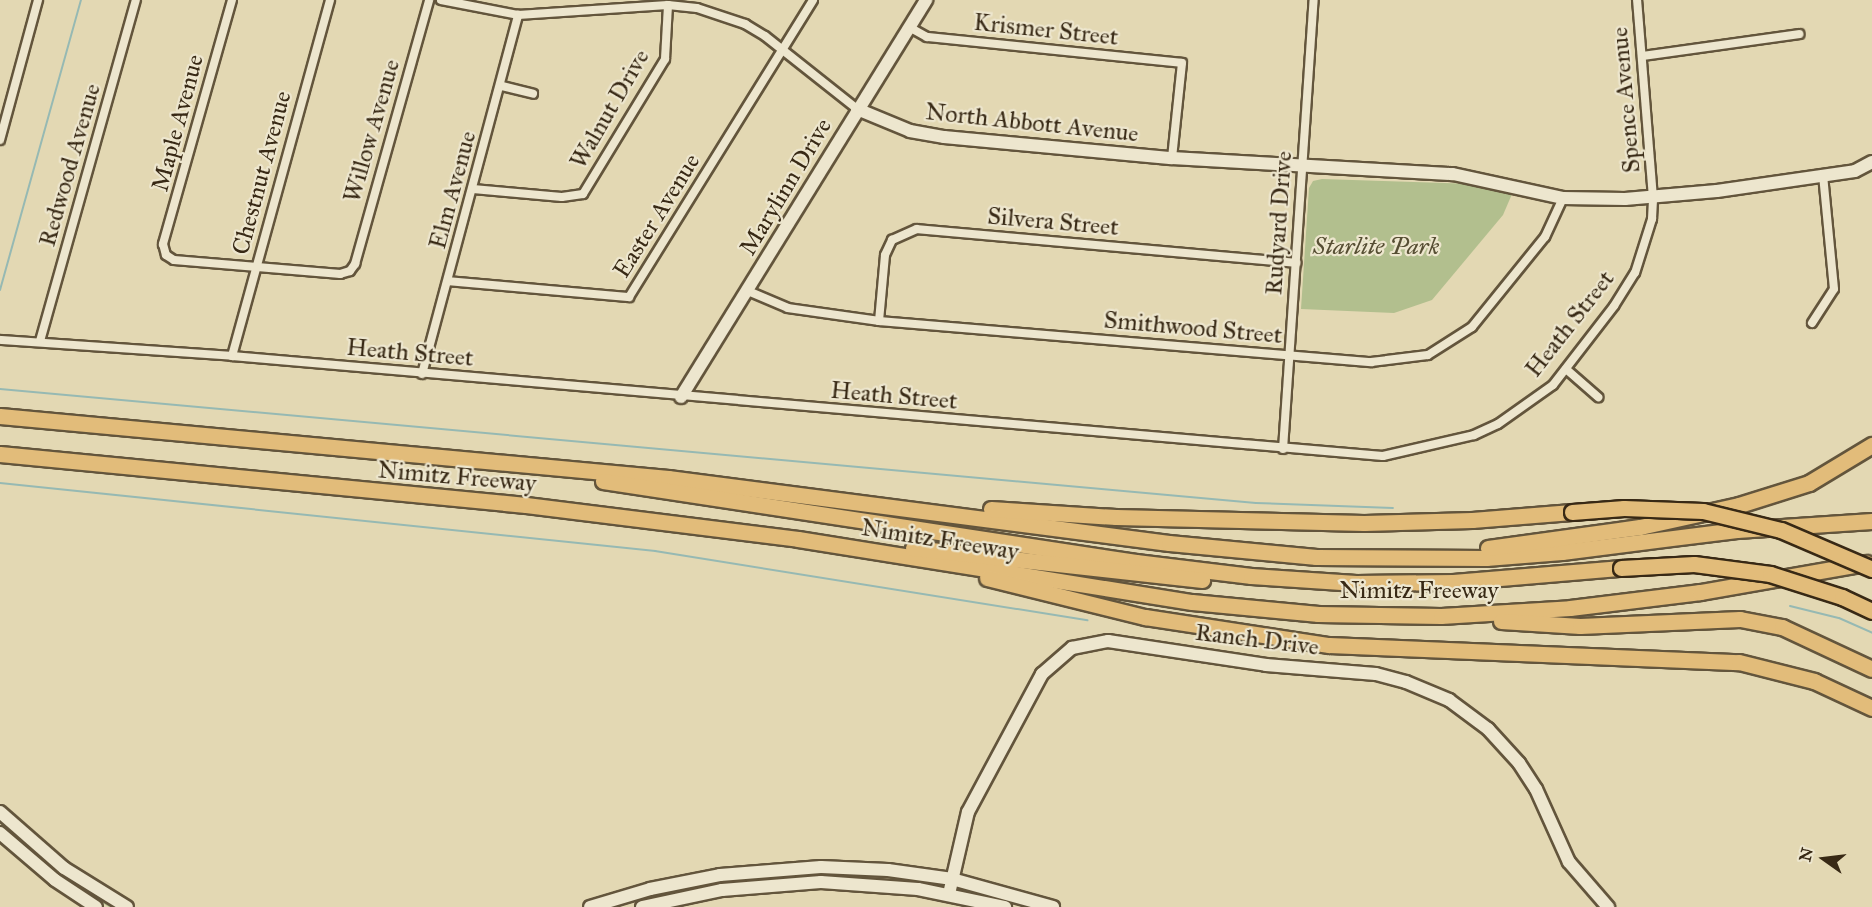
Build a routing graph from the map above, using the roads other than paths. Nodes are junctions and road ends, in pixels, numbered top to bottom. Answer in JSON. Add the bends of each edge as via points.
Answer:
{"nodes":[{"id":1,"x":38,"y":0,"type":"edge"},
{"id":2,"x":136,"y":0,"type":"edge"},
{"id":3,"x":232,"y":0,"type":"edge"},
{"id":4,"x":330,"y":0,"type":"edge"},
{"id":5,"x":429,"y":0,"type":"edge"},
{"id":6,"x":441,"y":0,"type":"edge"},
{"id":7,"x":813,"y":0,"type":"edge"},
{"id":8,"x":926,"y":0,"type":"edge"},
{"id":9,"x":1314,"y":0,"type":"edge"},
{"id":10,"x":1637,"y":0,"type":"edge"},
{"id":11,"x":668,"y":4,"type":"junction"},
{"id":12,"x":518,"y":15,"type":"junction"},
{"id":13,"x":909,"y":27,"type":"junction"},
{"id":14,"x":1799,"y":34,"type":"dead end"},
{"id":15,"x":783,"y":49,"type":"junction"},
{"id":16,"x":1643,"y":56,"type":"junction"},
{"id":17,"x":502,"y":86,"type":"junction"},
{"id":18,"x":533,"y":94,"type":"dead end"},
{"id":19,"x":857,"y":109,"type":"junction"},
{"id":20,"x":0,"y":140,"type":"edge"},
{"id":21,"x":1172,"y":158,"type":"junction"},
{"id":22,"x":1872,"y":162,"type":"edge"},
{"id":23,"x":1303,"y":167,"type":"junction"},
{"id":24,"x":1823,"y":175,"type":"junction"},
{"id":25,"x":473,"y":189,"type":"junction"},
{"id":26,"x":1563,"y":198,"type":"junction"},
{"id":27,"x":1653,"y":198,"type":"junction"},
{"id":28,"x":1296,"y":263,"type":"junction"},
{"id":29,"x":257,"y":266,"type":"junction"},
{"id":30,"x":448,"y":281,"type":"junction"},
{"id":31,"x":748,"y":291,"type":"junction"},
{"id":32,"x":879,"y":321,"type":"junction"},
{"id":33,"x":1812,"y":323,"type":"dead end"},
{"id":34,"x":0,"y":340,"type":"edge"},
{"id":35,"x":40,"y":341,"type":"junction"},
{"id":36,"x":232,"y":356,"type":"junction"},
{"id":37,"x":1290,"y":356,"type":"junction"},
{"id":38,"x":1566,"y":369,"type":"junction"},
{"id":39,"x":422,"y":374,"type":"junction"},
{"id":40,"x":681,"y":396,"type":"junction"},
{"id":41,"x":1598,"y":397,"type":"dead end"},
{"id":42,"x":0,"y":416,"type":"edge"},
{"id":43,"x":1872,"y":445,"type":"edge"},
{"id":44,"x":1283,"y":449,"type":"junction"},
{"id":45,"x":415,"y":453,"type":"junction"},
{"id":46,"x":0,"y":454,"type":"edge"},
{"id":47,"x":870,"y":501,"type":"junction"},
{"id":48,"x":526,"y":505,"type":"junction"},
{"id":49,"x":1872,"y":520,"type":"edge"},
{"id":50,"x":918,"y":559,"type":"junction"},
{"id":51,"x":1403,"y":559,"type":"junction"},
{"id":52,"x":1872,"y":562,"type":"edge"},
{"id":53,"x":1872,"y":569,"type":"edge"},
{"id":54,"x":1621,"y":573,"type":"junction"},
{"id":55,"x":1872,"y":611,"type":"edge"},
{"id":56,"x":1441,"y":616,"type":"junction"},
{"id":57,"x":1872,"y":622,"type":"edge"},
{"id":58,"x":1872,"y":669,"type":"edge"},
{"id":59,"x":1872,"y":708,"type":"edge"},
{"id":60,"x":0,"y":812,"type":"edge"},
{"id":61,"x":0,"y":833,"type":"edge"},
{"id":62,"x":952,"y":879,"type":"junction"},
{"id":63,"x":949,"y":894,"type":"junction"},
{"id":64,"x":96,"y":907,"type":"edge"},
{"id":65,"x":127,"y":907,"type":"edge"},
{"id":66,"x":590,"y":907,"type":"edge"},
{"id":67,"x":642,"y":907,"type":"edge"},
{"id":68,"x":1005,"y":907,"type":"edge"},
{"id":69,"x":1053,"y":907,"type":"edge"},
{"id":70,"x":1608,"y":907,"type":"edge"}],
"edges":[{"from":1,"to":20,"type":"street"},
{"from":2,"to":35,"type":"street","name":"Redwood Avenue"},
{"from":3,"to":29,"type":"street","name":"Maple Avenue","via":[[164,244],[166,255],[174,260]]},
{"from":4,"to":29,"type":"street","name":"Chestnut Avenue"},
{"from":5,"to":29,"type":"street","name":"Willow Avenue","via":[[356,264],[340,274]]},
{"from":6,"to":12,"type":"street","name":"North Abbott Avenue"},
{"from":7,"to":15,"type":"street","name":"Easter Avenue"},
{"from":8,"to":13,"type":"street","name":"Marylinn Drive"},
{"from":9,"to":23,"type":"street","name":"Rudyard Drive"},
{"from":10,"to":16,"type":"street","name":"Spence Avenue"},
{"from":11,"to":12,"type":"street","name":"North Abbott Avenue"},
{"from":11,"to":15,"type":"street","name":"North Abbott Avenue","via":[[745,24]]},
{"from":11,"to":25,"type":"street","name":"Walnut Drive","via":[[665,59],[583,194],[562,197]]},
{"from":12,"to":17,"type":"street","name":"Elm Avenue"},
{"from":13,"to":19,"type":"street","name":"Marylinn Drive"},
{"from":13,"to":21,"type":"street","name":"Krismer Street","via":[[927,37],[1182,63]]},
{"from":14,"to":16,"type":"street"},
{"from":15,"to":19,"type":"street","name":"North Abbott Avenue"},
{"from":15,"to":30,"type":"street","name":"Easter Avenue","via":[[629,297]]},
{"from":16,"to":27,"type":"street","name":"Spence Avenue"},
{"from":17,"to":18,"type":"street"},
{"from":17,"to":25,"type":"street","name":"Elm Avenue"},
{"from":19,"to":21,"type":"street","name":"North Abbott Avenue","via":[[895,127],[929,135]]},
{"from":19,"to":31,"type":"street","name":"Marylinn Drive"},
{"from":21,"to":23,"type":"street","name":"North Abbott Avenue"},
{"from":22,"to":24,"type":"street","name":"North Abbott Avenue","via":[[1855,171]]},
{"from":23,"to":26,"type":"street","name":"North Abbott Avenue","via":[[1453,174]]},
{"from":23,"to":28,"type":"street","name":"Rudyard Drive"},
{"from":24,"to":27,"type":"street","name":"North Abbott Avenue"},
{"from":24,"to":33,"type":"street","via":[[1834,290]]},
{"from":25,"to":30,"type":"street","name":"Elm Avenue"},
{"from":26,"to":27,"type":"street","name":"North Abbott Avenue"},
{"from":26,"to":37,"type":"street","name":"Smithwood Street","via":[[1545,237],[1472,327],[1428,355],[1371,362]]},
{"from":27,"to":38,"type":"street","name":"Heath Street","via":[[1652,219],[1635,273]]},
{"from":28,"to":32,"type":"street","name":"Silvera Street","via":[[916,230],[892,240],[885,255]]},
{"from":28,"to":37,"type":"street","name":"Rudyard Drive"},
{"from":29,"to":36,"type":"street","name":"Chestnut Avenue"},
{"from":30,"to":39,"type":"street","name":"Elm Avenue"},
{"from":31,"to":32,"type":"street","name":"Smithwood Street","via":[[788,308]]},
{"from":31,"to":40,"type":"street","name":"Marylinn Drive"},
{"from":32,"to":37,"type":"street","name":"Smithwood Street"},
{"from":34,"to":35,"type":"street","name":"Heath Street"},
{"from":35,"to":36,"type":"street","name":"Heath Street"},
{"from":36,"to":39,"type":"street","name":"Heath Street"},
{"from":37,"to":44,"type":"street","name":"Rudyard Drive"},
{"from":38,"to":41,"type":"street"},
{"from":38,"to":44,"type":"street","name":"Heath Street","via":[[1553,385],[1498,424],[1474,435],[1383,456]]},
{"from":39,"to":40,"type":"street","name":"Heath Street"},
{"from":40,"to":44,"type":"street","name":"Heath Street"},
{"from":42,"to":45,"type":"highway","name":"Nimitz Freeway"},
{"from":43,"to":51,"type":"highway","via":[[1809,483],[1739,505],[1581,536]]},
{"from":45,"to":47,"type":"highway","name":"Nimitz Freeway"},
{"from":45,"to":54,"type":"highway","via":[[1251,576],[1356,583]]},
{"from":46,"to":48,"type":"highway","name":"Nimitz Freeway"},
{"from":47,"to":51,"type":"highway","name":"Nimitz Freeway","via":[[1233,550]]},
{"from":47,"to":53,"type":"highway","bridge":true,"via":[[1116,517],[1365,523],[1472,520],[1624,508],[1703,511],[1780,530]]},
{"from":48,"to":50,"type":"highway","name":"Nimitz Freeway"},
{"from":48,"to":54,"type":"highway","via":[[584,507],[967,555],[1303,590],[1453,592]]},
{"from":49,"to":51,"type":"highway","name":"Nimitz Freeway","via":[[1737,530],[1562,552]]},
{"from":50,"to":56,"type":"highway","name":"Nimitz Freeway","via":[[1256,609]]},
{"from":50,"to":59,"type":"highway","via":[[1145,617],[1329,645],[1739,662],[1814,681]]},
{"from":52,"to":56,"type":"highway","name":"Nimitz Freeway","via":[[1624,602]]},
{"from":54,"to":55,"type":"highway","bridge":true,"via":[[1694,564],[1770,574]]},
{"from":54,"to":57,"type":"highway","via":[[1694,574],[1768,583],[1838,606]]},
{"from":56,"to":58,"type":"highway","via":[[1580,626],[1740,619],[1782,627]]},
{"from":60,"to":65,"type":"street","via":[[64,868]]},
{"from":61,"to":64,"type":"street","via":[[55,880]]},
{"from":62,"to":63,"type":"street","name":"Ranch Drive"},
{"from":62,"to":66,"type":"street","via":[[855,867],[757,870],[687,881]]},
{"from":62,"to":69,"type":"street"},
{"from":62,"to":70,"type":"street","name":"Ranch Drive","via":[[968,812],[1042,674],[1072,648],[1108,640],[1274,666],[1376,674],[1414,684],[1449,700],[1488,729],[1519,763],[1569,862]]},
{"from":63,"to":67,"type":"street","via":[[854,882],[788,883],[722,890]]},
{"from":63,"to":68,"type":"street"}]}
